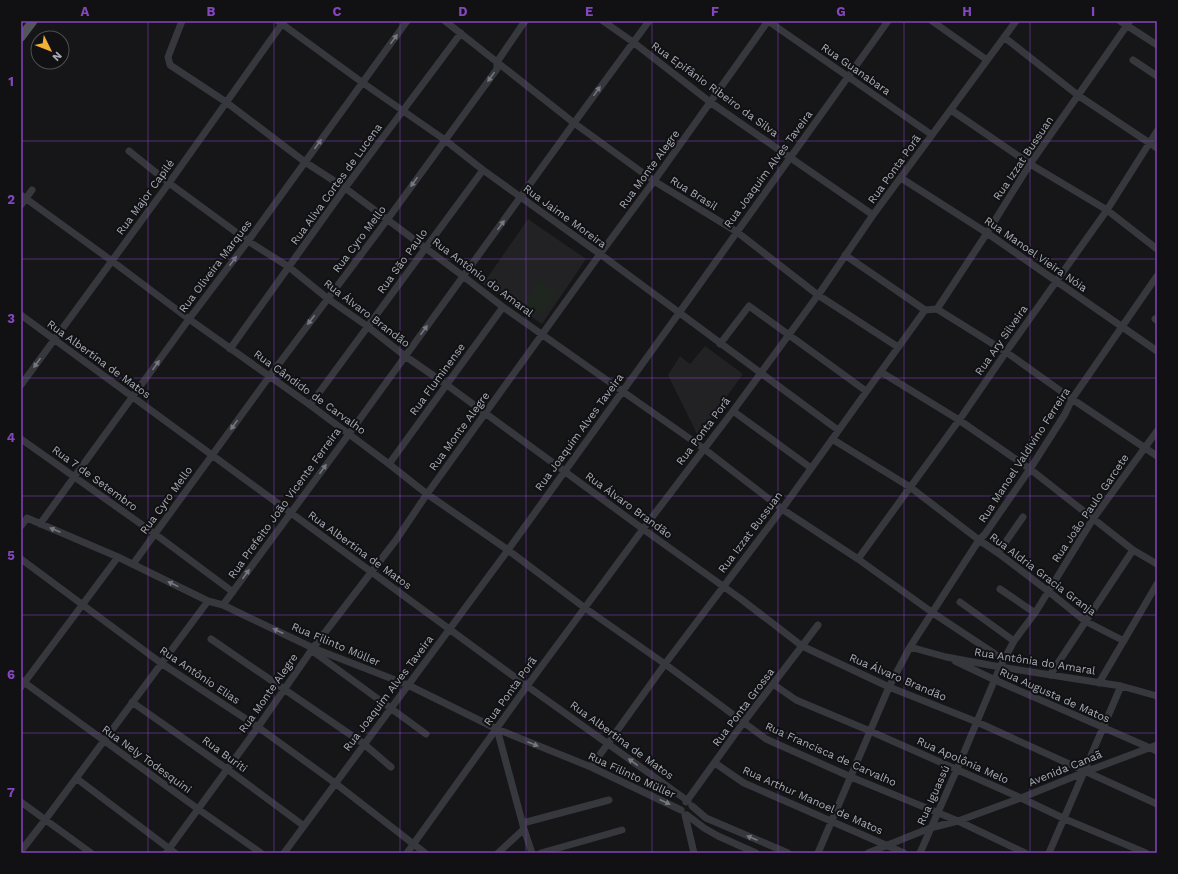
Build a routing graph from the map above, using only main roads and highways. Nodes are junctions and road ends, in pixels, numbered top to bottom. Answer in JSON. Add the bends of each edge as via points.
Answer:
{"nodes":[{"id":1,"x":33,"y":21,"type":"edge"},
{"id":2,"x":21,"y":37,"type":"edge"}],
"edges":[{"from":1,"to":2,"type":"main road"}]}
